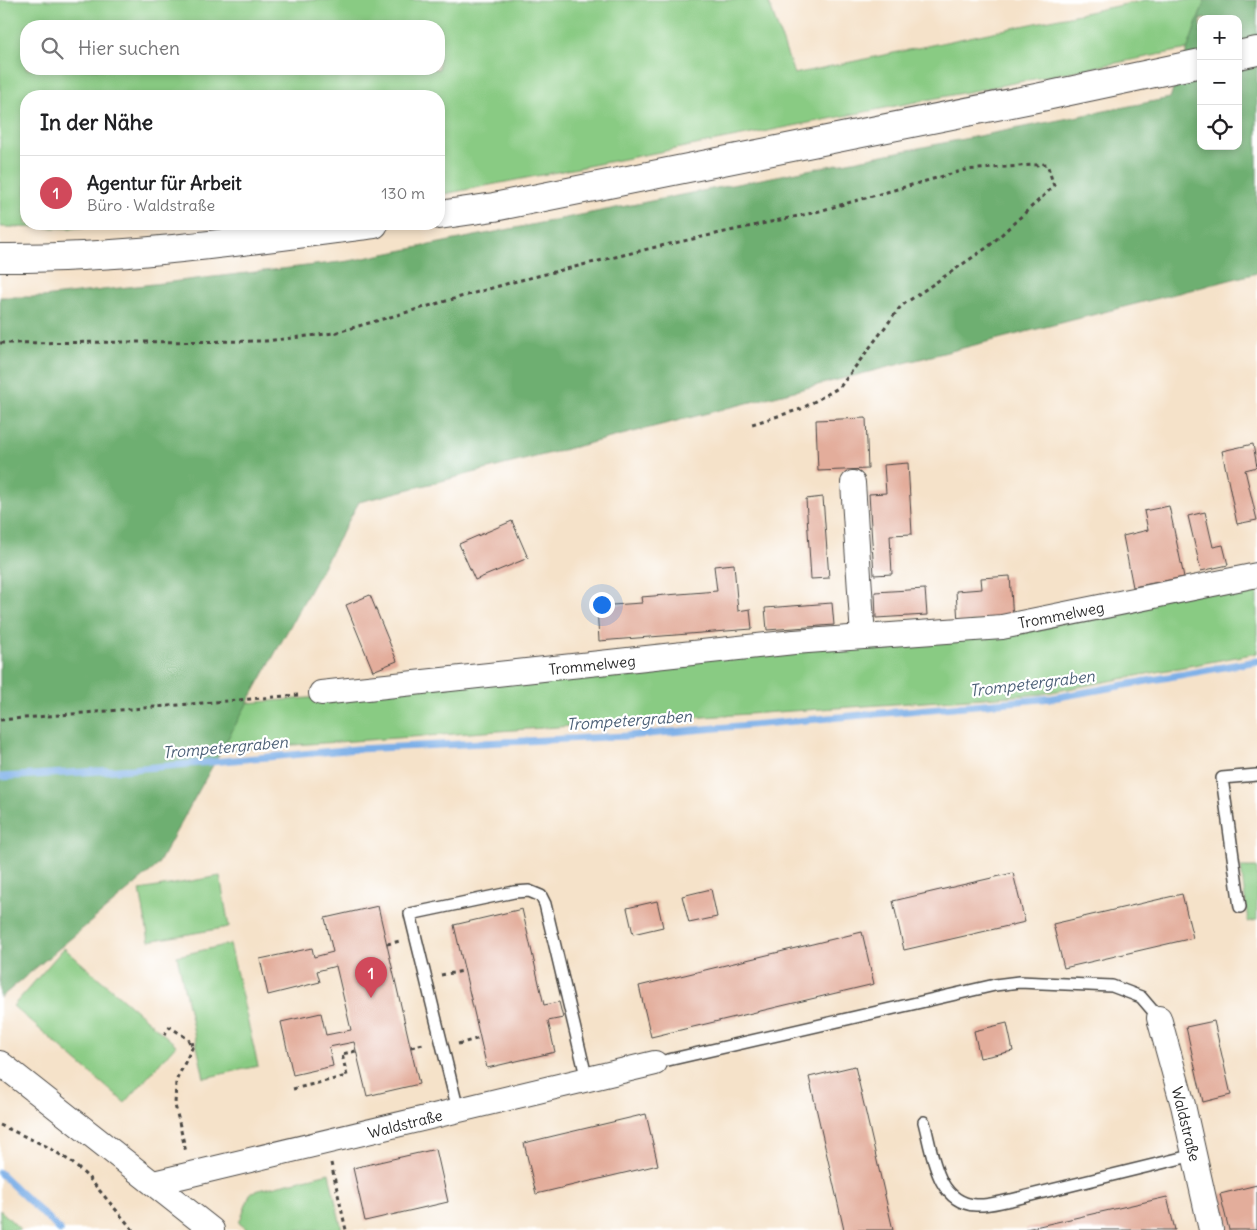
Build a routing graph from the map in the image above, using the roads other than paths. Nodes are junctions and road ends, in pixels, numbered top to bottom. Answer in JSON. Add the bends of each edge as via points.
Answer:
{"nodes":[{"id":1,"x":1257,"y":51,"type":"edge"},
{"id":2,"x":1242,"y":54,"type":"edge"},
{"id":3,"x":1197,"y":64,"type":"edge"},
{"id":4,"x":445,"y":214,"type":"edge"},
{"id":5,"x":330,"y":230,"type":"edge"},
{"id":6,"x":0,"y":258,"type":"edge"},
{"id":7,"x":853,"y":483,"type":"dead end"},
{"id":8,"x":1257,"y":575,"type":"edge"},
{"id":9,"x":863,"y":637,"type":"junction"},
{"id":10,"x":321,"y":693,"type":"road end"},
{"id":11,"x":1257,"y":775,"type":"edge"},
{"id":12,"x":1240,"y":907,"type":"dead end"},
{"id":13,"x":1159,"y":1018,"type":"joint"},
{"id":14,"x":0,"y":1063,"type":"edge"},
{"id":15,"x":655,"y":1063,"type":"joint"},
{"id":16,"x":587,"y":1080,"type":"junction"},
{"id":17,"x":458,"y":1110,"type":"junction"},
{"id":18,"x":924,"y":1122,"type":"dead end"},
{"id":19,"x":1194,"y":1155,"type":"junction"},
{"id":20,"x":154,"y":1183,"type":"junction"},
{"id":21,"x":212,"y":1230,"type":"edge"},
{"id":22,"x":1211,"y":1230,"type":"edge"}],
"edges":[{"from":1,"to":2,"type":"main road"},
{"from":3,"to":4,"type":"main road","via":[[494,208]]},
{"from":5,"to":6,"type":"main road","via":[[226,244],[49,258]]},
{"from":7,"to":9,"type":"street"},
{"from":8,"to":9,"type":"street","name":"Trommelweg","via":[[1002,627]]},
{"from":9,"to":10,"type":"street","name":"Trommelweg"},
{"from":11,"to":12,"type":"lane","via":[[1222,778]]},
{"from":13,"to":15,"type":"lane","via":[[1141,997],[1112,986],[1020,982]]},
{"from":13,"to":19,"type":"street","name":"Waldstraße"},
{"from":14,"to":20,"type":"street"},
{"from":15,"to":16,"type":"street","name":"Waldstraße"},
{"from":16,"to":17,"type":"street","name":"Waldstraße"},
{"from":16,"to":17,"type":"lane","via":[[541,896],[529,891],[514,892],[410,914]]},
{"from":17,"to":20,"type":"street","name":"Waldstraße"},
{"from":18,"to":19,"type":"lane","via":[[944,1185],[961,1202],[973,1205],[1011,1200]]},
{"from":19,"to":22,"type":"street","name":"Waldstraße"},
{"from":20,"to":21,"type":"street"}]}
